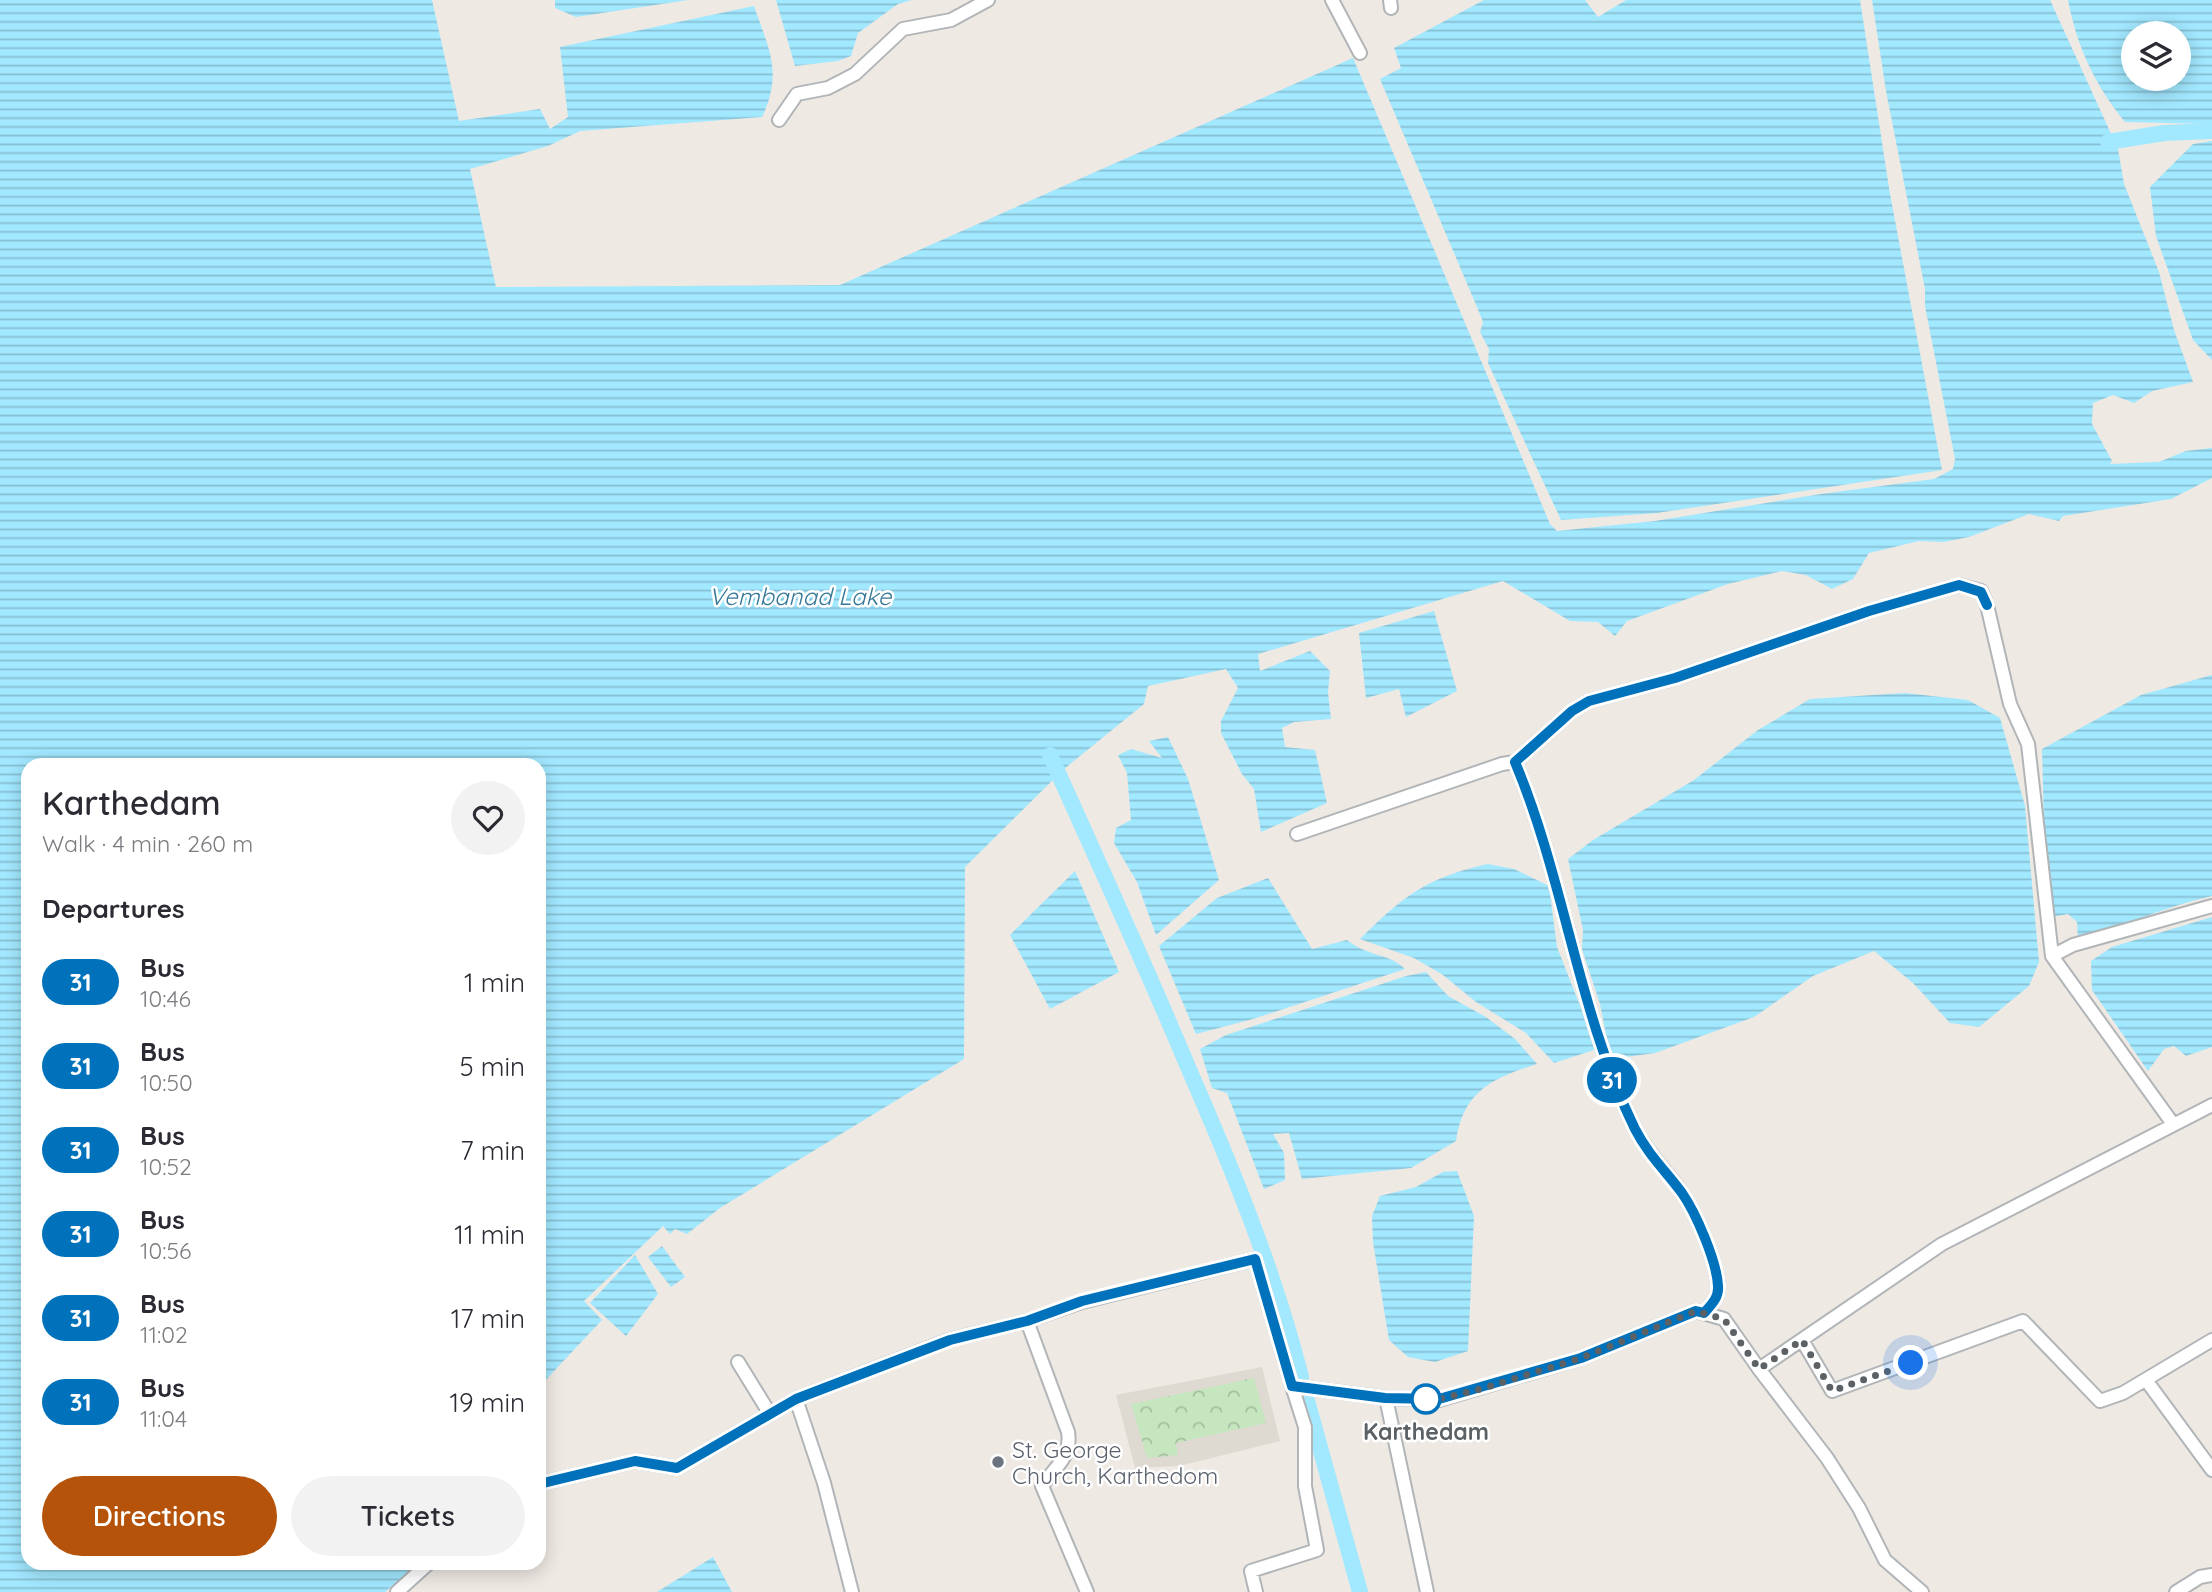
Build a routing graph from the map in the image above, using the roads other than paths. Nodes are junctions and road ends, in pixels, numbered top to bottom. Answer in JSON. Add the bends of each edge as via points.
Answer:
{"nodes":[{"id":1,"x":988,"y":0,"type":"edge"},
{"id":2,"x":1332,"y":0,"type":"edge"},
{"id":3,"x":1360,"y":53,"type":"dead end"},
{"id":4,"x":779,"y":120,"type":"dead end"},
{"id":5,"x":1515,"y":762,"type":"junction"},
{"id":6,"x":1297,"y":834,"type":"dead end"},
{"id":7,"x":2212,"y":906,"type":"edge"},
{"id":8,"x":2052,"y":956,"type":"junction"},
{"id":9,"x":2212,"y":1105,"type":"edge"},
{"id":10,"x":2173,"y":1124,"type":"junction"},
{"id":11,"x":1704,"y":1313,"type":"junction"},
{"id":12,"x":1027,"y":1321,"type":"junction"},
{"id":13,"x":1802,"y":1340,"type":"junction"},
{"id":14,"x":2212,"y":1340,"type":"edge"},
{"id":15,"x":738,"y":1362,"type":"dead end"},
{"id":16,"x":1759,"y":1369,"type":"junction"},
{"id":17,"x":2146,"y":1380,"type":"junction"},
{"id":18,"x":1292,"y":1386,"type":"junction"},
{"id":19,"x":1385,"y":1398,"type":"junction"},
{"id":20,"x":796,"y":1399,"type":"junction"},
{"id":21,"x":770,"y":1414,"type":"junction"},
{"id":22,"x":2212,"y":1470,"type":"edge"},
{"id":23,"x":546,"y":1482,"type":"edge"},
{"id":24,"x":421,"y":1570,"type":"edge"},
{"id":25,"x":2212,"y":1575,"type":"edge"},
{"id":26,"x":397,"y":1592,"type":"edge"},
{"id":27,"x":852,"y":1592,"type":"edge"},
{"id":28,"x":1087,"y":1592,"type":"edge"},
{"id":29,"x":1256,"y":1592,"type":"edge"},
{"id":30,"x":1427,"y":1592,"type":"edge"},
{"id":31,"x":1922,"y":1592,"type":"edge"},
{"id":32,"x":2176,"y":1592,"type":"edge"}],
"edges":[{"from":1,"to":4,"type":"street","via":[[951,20],[903,29],[855,74],[828,88],[797,94]]},
{"from":2,"to":3,"type":"street"},
{"from":5,"to":6,"type":"street"},
{"from":5,"to":8,"type":"street","via":[[1589,701],[1675,678],[1959,585],[1981,592],[2010,704],[2028,744]]},
{"from":5,"to":11,"type":"street","via":[[1536,814],[1609,1073],[1647,1153],[1682,1193],[1713,1259],[1718,1288],[1715,1302]]},
{"from":7,"to":8,"type":"street"},
{"from":8,"to":10,"type":"street"},
{"from":9,"to":10,"type":"street"},
{"from":10,"to":13,"type":"street","via":[[1942,1244]]},
{"from":11,"to":16,"type":"street","via":[[1724,1319]]},
{"from":11,"to":19,"type":"street","via":[[1696,1311],[1581,1358],[1481,1389],[1439,1399]]},
{"from":12,"to":18,"type":"street","via":[[1082,1301],[1255,1259]]},
{"from":12,"to":20,"type":"street","via":[[950,1340]]},
{"from":12,"to":28,"type":"street","via":[[1070,1446],[1062,1464],[1042,1486]]},
{"from":13,"to":16,"type":"street"},
{"from":13,"to":17,"type":"street","via":[[1832,1391],[2023,1321],[2100,1401]]},
{"from":14,"to":17,"type":"street"},
{"from":15,"to":21,"type":"street"},
{"from":16,"to":31,"type":"street","via":[[1827,1458],[1885,1560]]},
{"from":17,"to":22,"type":"street"},
{"from":18,"to":19,"type":"street"},
{"from":18,"to":29,"type":"street","via":[[1306,1427],[1305,1486],[1317,1550],[1251,1571]]},
{"from":19,"to":30,"type":"street"},
{"from":20,"to":21,"type":"street"},
{"from":20,"to":27,"type":"street"},
{"from":21,"to":23,"type":"street","via":[[677,1468],[635,1461]]},
{"from":24,"to":26,"type":"street"},
{"from":25,"to":32,"type":"street"}]}
